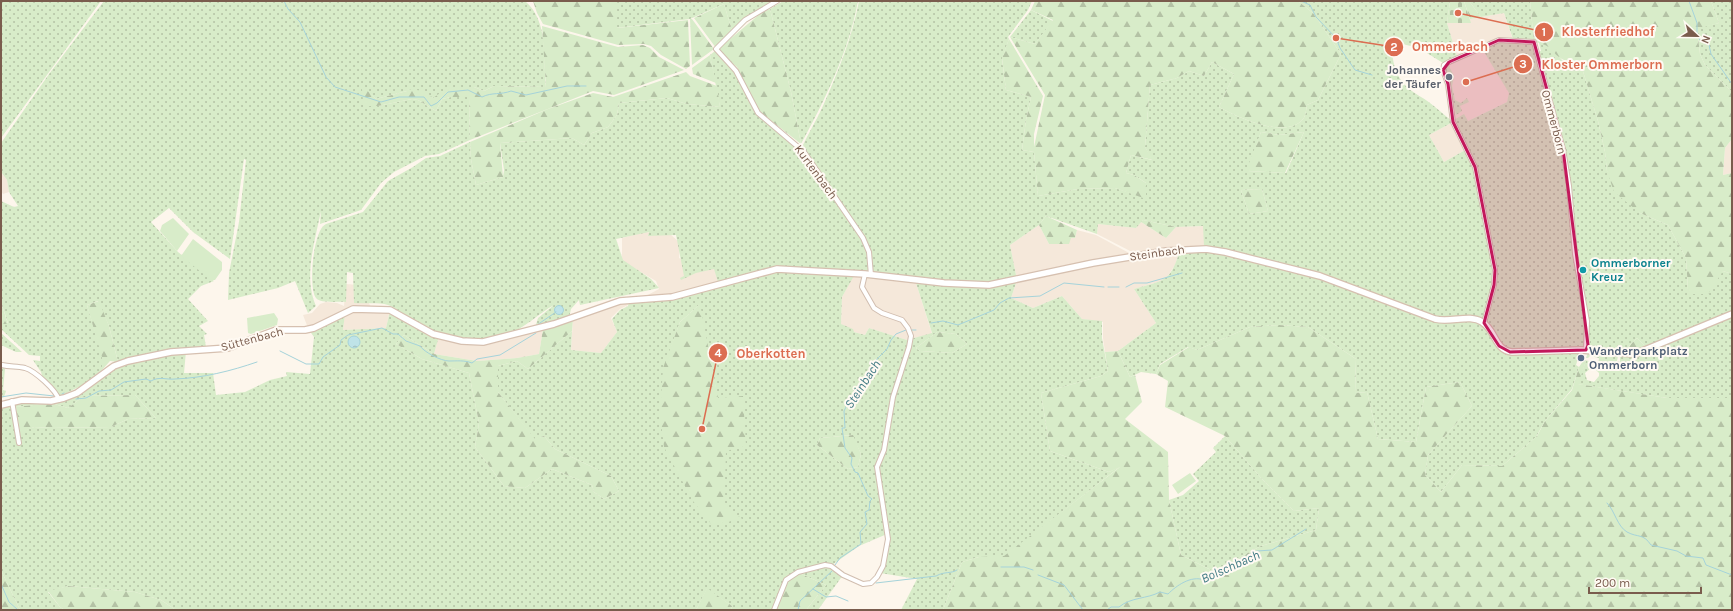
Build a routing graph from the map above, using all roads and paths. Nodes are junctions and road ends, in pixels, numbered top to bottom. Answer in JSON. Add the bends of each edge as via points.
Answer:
{"nodes":[{"id":1,"x":777,"y":1,"type":"edge"},
{"id":2,"x":864,"y":274,"type":"junction"},
{"id":3,"x":871,"y":275,"type":"junction"},
{"id":4,"x":722,"y":284,"type":"joint"},
{"id":5,"x":1732,"y":314,"type":"edge"},
{"id":6,"x":1484,"y":323,"type":"junction"},
{"id":7,"x":1586,"y":350,"type":"junction"},
{"id":8,"x":2,"y":365,"type":"dead end"},
{"id":9,"x":59,"y":400,"type":"junction"},
{"id":10,"x":12,"y":401,"type":"junction"},
{"id":11,"x":1,"y":405,"type":"edge"},
{"id":12,"x":19,"y":443,"type":"dead end"},
{"id":13,"x":774,"y":610,"type":"edge"}],
"edges":[{"from":1,"to":3,"type":"street","name":"Kurtenbach","via":[[745,20],[716,49],[736,71],[758,113],[804,152],[863,238],[869,252]]},
{"from":2,"to":3,"type":"street","name":"Steinbach"},
{"from":2,"to":4,"type":"street","name":"Steinbach","via":[[777,270]]},
{"from":2,"to":13,"type":"street","via":[[862,287],[870,304],[879,312],[902,320],[910,333],[910,344],[892,397],[884,450],[877,469],[888,544],[882,571],[868,584],[843,575],[831,566],[825,565],[798,572],[786,580]]},
{"from":3,"to":6,"type":"street","name":"Steinbach","via":[[989,285],[1166,250],[1206,249],[1320,276],[1435,319],[1472,319]]},
{"from":4,"to":9,"type":"street","name":"Süttenbach","via":[[668,298],[615,303],[554,324],[493,340],[475,342],[457,340],[425,330],[390,310],[353,309],[314,328],[272,331],[228,348],[178,351],[128,361],[111,368],[76,393]]},
{"from":5,"to":7,"type":"street","via":[[1635,354]]},
{"from":6,"to":7,"type":"street","via":[[1499,346],[1510,352]]},
{"from":6,"to":7,"type":"street","name":"Ommerborn","via":[[1494,285],[1495,270],[1474,166],[1453,122],[1448,84],[1442,70],[1449,62],[1499,40],[1534,42],[1563,150],[1574,248],[1587,321]]},
{"from":8,"to":9,"type":"street","via":[[25,368],[35,374],[57,394]]},
{"from":9,"to":10,"type":"street","name":"Süttenbach"},
{"from":10,"to":11,"type":"street","name":"Süttenbach"},
{"from":10,"to":12,"type":"street"}]}
